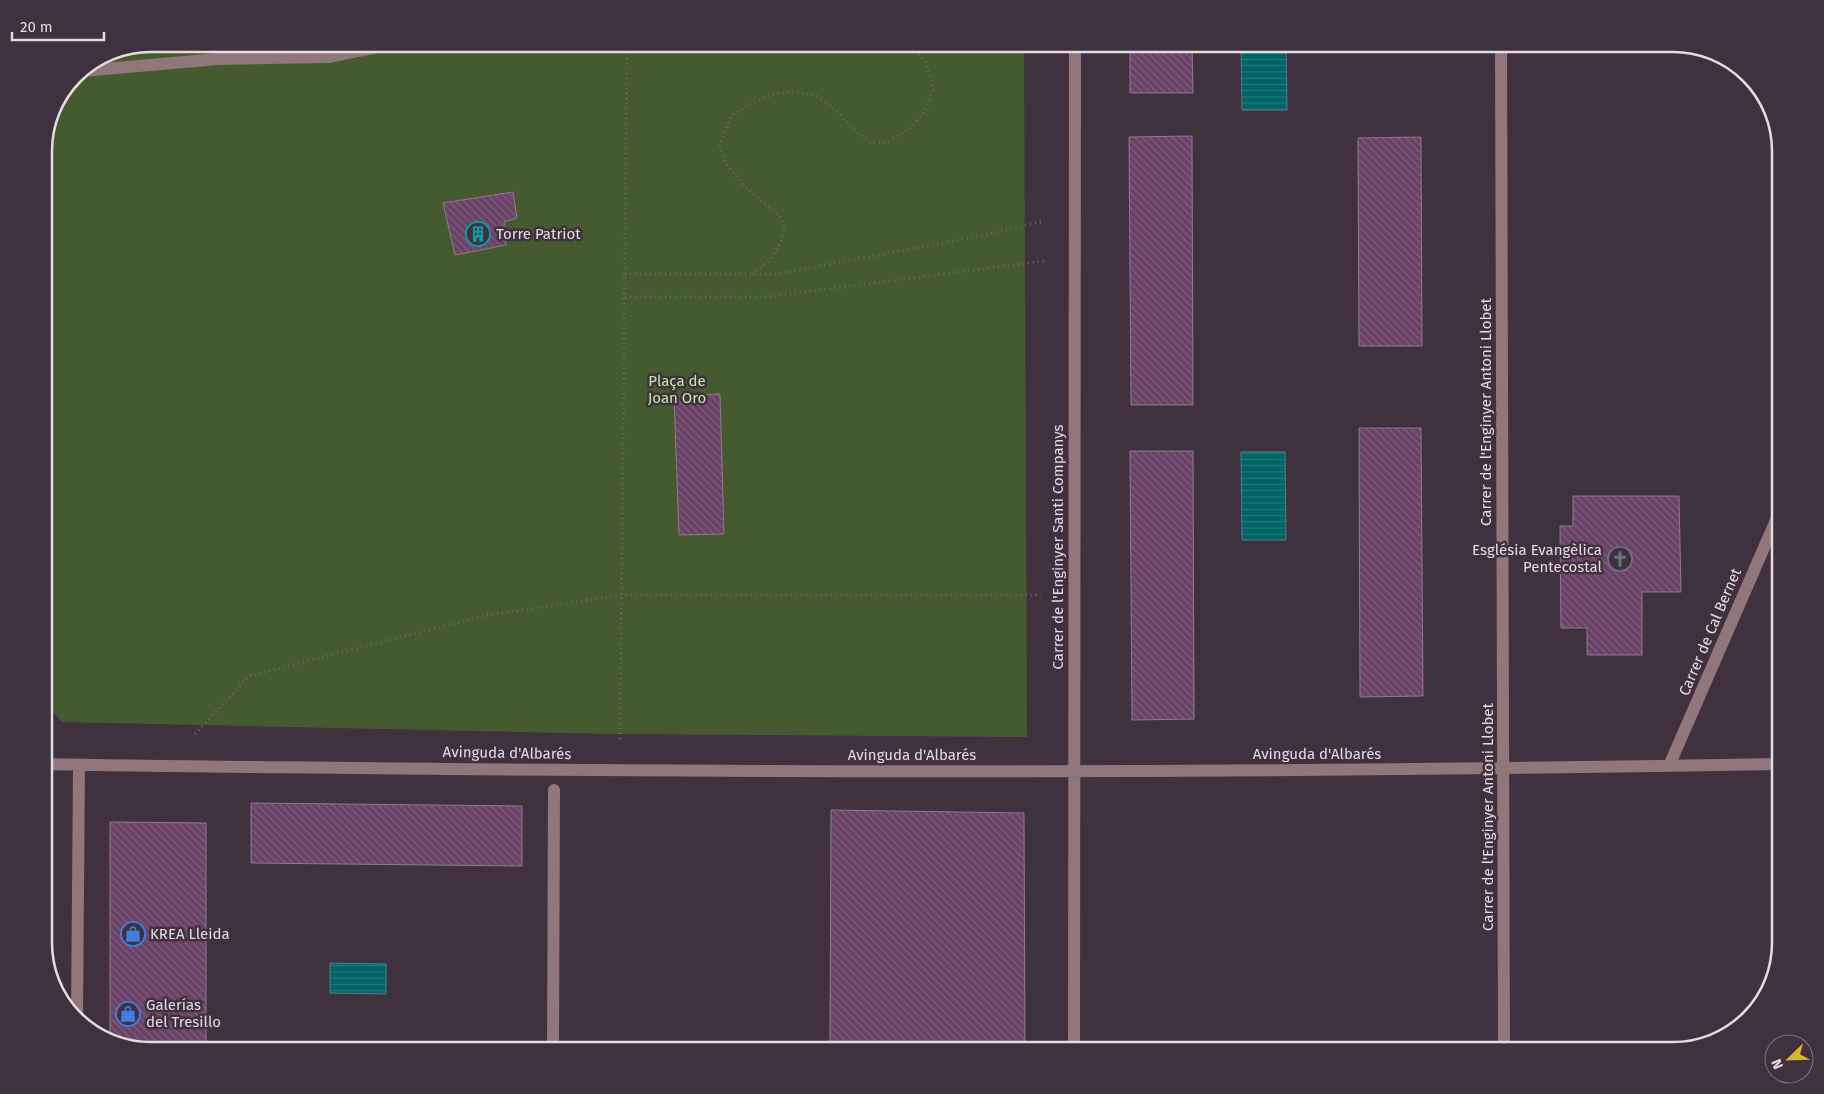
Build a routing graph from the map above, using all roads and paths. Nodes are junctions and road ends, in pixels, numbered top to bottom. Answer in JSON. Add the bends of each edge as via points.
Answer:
{"nodes":[{"id":1,"x":353,"y":52,"type":"edge"},
{"id":2,"x":627,"y":52,"type":"edge"},
{"id":3,"x":916,"y":52,"type":"edge"},
{"id":4,"x":1075,"y":52,"type":"edge"},
{"id":5,"x":1502,"y":52,"type":"edge"},
{"id":6,"x":95,"y":70,"type":"edge"},
{"id":7,"x":1044,"y":221,"type":"dead end"},
{"id":8,"x":1044,"y":261,"type":"dead end"},
{"id":9,"x":625,"y":274,"type":"junction"},
{"id":10,"x":752,"y":274,"type":"junction"},
{"id":11,"x":625,"y":297,"type":"junction"},
{"id":12,"x":1771,"y":532,"type":"edge"},
{"id":13,"x":622,"y":594,"type":"junction"},
{"id":14,"x":1041,"y":595,"type":"dead end"},
{"id":15,"x":195,"y":734,"type":"dead end"},
{"id":16,"x":620,"y":740,"type":"dead end"},
{"id":17,"x":53,"y":764,"type":"edge"},
{"id":18,"x":1771,"y":764,"type":"edge"},
{"id":19,"x":79,"y":765,"type":"junction"},
{"id":20,"x":1669,"y":766,"type":"junction"},
{"id":21,"x":1504,"y":769,"type":"junction"},
{"id":22,"x":1074,"y":772,"type":"junction"},
{"id":23,"x":554,"y":790,"type":"dead end"},
{"id":24,"x":77,"y":1008,"type":"edge"},
{"id":25,"x":553,"y":1042,"type":"edge"},
{"id":26,"x":1074,"y":1042,"type":"edge"},
{"id":27,"x":1504,"y":1042,"type":"edge"}],
"edges":[{"from":1,"to":6,"type":"street","via":[[328,57],[218,59]]},
{"from":2,"to":9,"type":"path"},
{"from":3,"to":10,"type":"path","via":[[926,61],[934,89],[924,112],[913,126],[889,142],[870,143],[817,96],[795,90],[773,94],[731,116],[720,146],[725,163],[747,189],[779,215],[785,229],[782,242],[771,258]]},
{"from":4,"to":22,"type":"street","name":"Carrer de l'Enginyer Santi Companys"},
{"from":5,"to":21,"type":"street","name":"Carrer de l'Enginyer Antoni Llobet"},
{"from":7,"to":10,"type":"path","via":[[777,274]]},
{"from":8,"to":11,"type":"path","via":[[767,298]]},
{"from":9,"to":10,"type":"path"},
{"from":9,"to":11,"type":"path"},
{"from":11,"to":13,"type":"path"},
{"from":12,"to":20,"type":"street","name":"Carrer de Cal Bernet"},
{"from":13,"to":14,"type":"path"},
{"from":13,"to":15,"type":"path","via":[[488,614],[249,676]]},
{"from":13,"to":16,"type":"path"},
{"from":17,"to":19,"type":"street","name":"Avinguda d'Albarés"},
{"from":18,"to":20,"type":"street","name":"Avinguda d'Albarés"},
{"from":19,"to":22,"type":"street","name":"Avinguda d'Albarés"},
{"from":19,"to":24,"type":"street"},
{"from":20,"to":21,"type":"street","name":"Avinguda d'Albarés"},
{"from":21,"to":22,"type":"street","name":"Avinguda d'Albarés"},
{"from":21,"to":27,"type":"street","name":"Carrer de l'Enginyer Antoni Llobet"},
{"from":22,"to":26,"type":"street","name":"Carrer de l'Enginyer Santi Companys"},
{"from":23,"to":25,"type":"street"}]}
